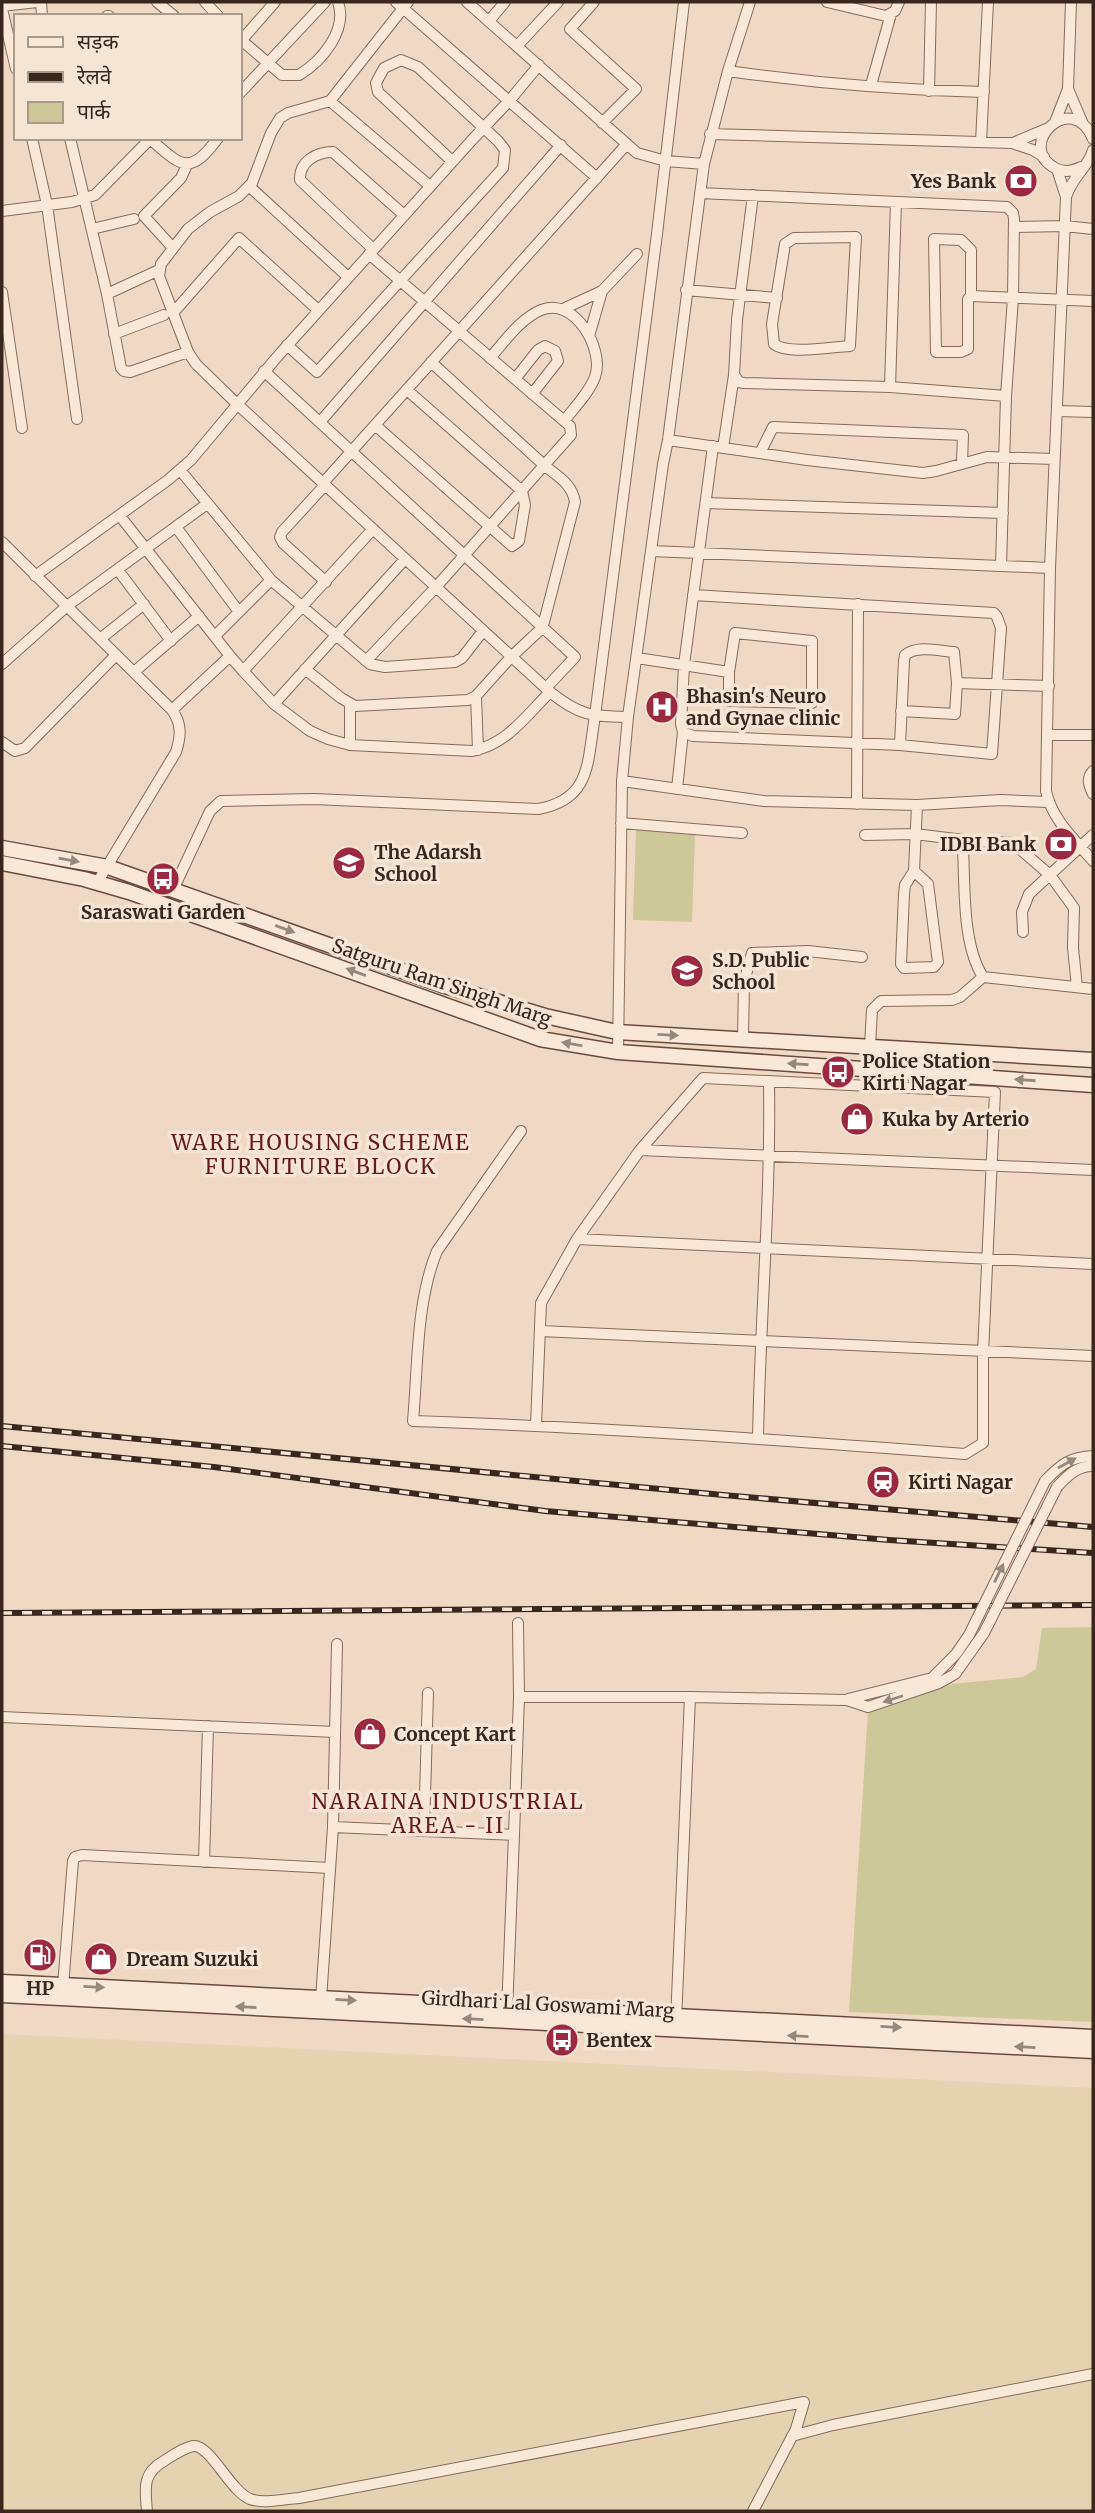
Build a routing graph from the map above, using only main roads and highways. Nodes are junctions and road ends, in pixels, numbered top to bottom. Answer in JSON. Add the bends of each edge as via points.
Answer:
{"nodes":[{"id":1,"x":2,"y":848,"type":"edge"},
{"id":2,"x":2,"y":863,"type":"edge"},
{"id":3,"x":1093,"y":1060,"type":"edge"},
{"id":4,"x":1093,"y":1085,"type":"edge"},
{"id":5,"x":2,"y":1982,"type":"edge"},
{"id":6,"x":55,"y":1989,"type":"junction"},
{"id":7,"x":2,"y":1995,"type":"edge"},
{"id":8,"x":507,"y":2015,"type":"junction"},
{"id":9,"x":676,"y":2023,"type":"junction"},
{"id":10,"x":1093,"y":2037,"type":"edge"},
{"id":11,"x":1093,"y":2051,"type":"edge"}],
"edges":[{"from":1,"to":3,"type":"main road","name":"Satguru Ram Singh Marg","one_way":true,"via":[[108,867],[442,985],[617,1032]]},
{"from":4,"to":2,"type":"main road","name":"Satguru Ram Singh Marg","one_way":true,"via":[[996,1085],[618,1052],[540,1039],[97,883]]},
{"from":5,"to":6,"type":"main road","name":"Girdhari Lal Goswami Marg"},
{"from":6,"to":7,"type":"main road","name":"Girdhari Lal Goswami Marg"},
{"from":8,"to":6,"type":"main road","name":"Girdhari Lal Goswami Marg","one_way":true},
{"from":6,"to":8,"type":"main road","name":"Girdhari Lal Goswami Marg","one_way":true,"via":[[321,1999]]},
{"from":8,"to":9,"type":"main road","name":"Girdhari Lal Goswami Marg"},
{"from":9,"to":10,"type":"main road","name":"Girdhari Lal Goswami Marg","one_way":true},
{"from":11,"to":9,"type":"main road","name":"Girdhari Lal Goswami Marg","one_way":true}]}
